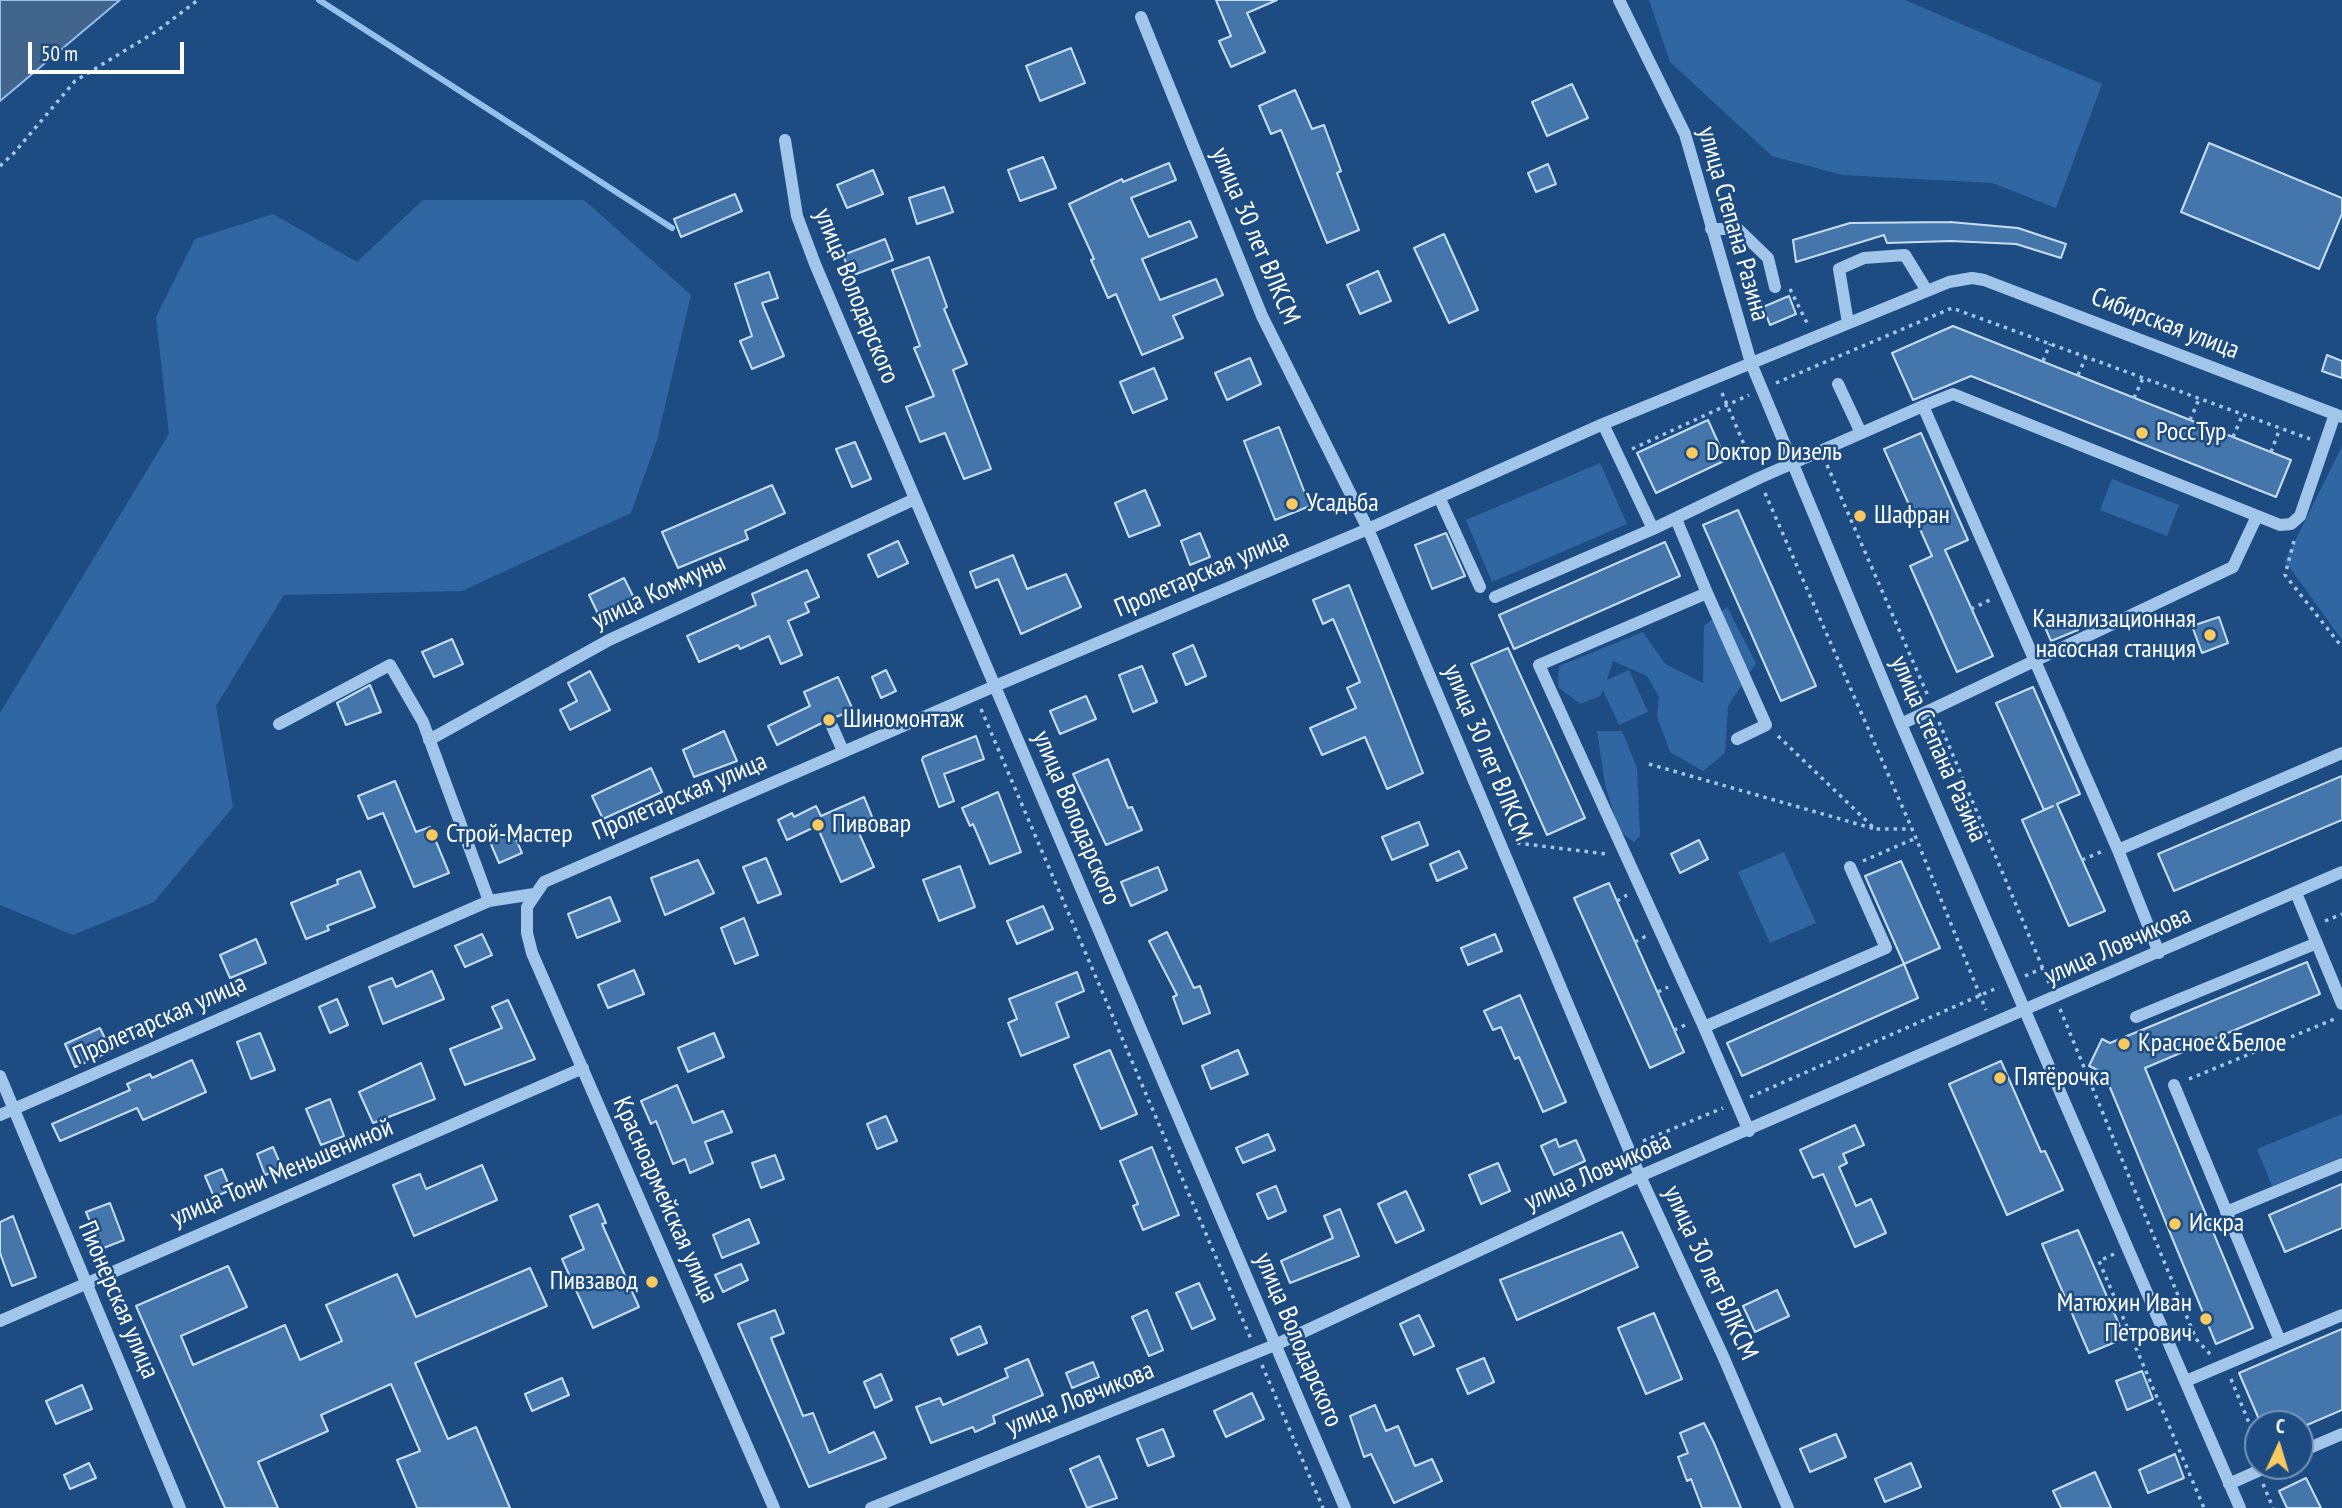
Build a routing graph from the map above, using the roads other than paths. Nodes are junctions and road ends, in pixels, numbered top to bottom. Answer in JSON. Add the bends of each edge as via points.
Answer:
{"nodes":[{"id":1,"x":1619,"y":0,"type":"edge"},
{"id":2,"x":1141,"y":17,"type":"dead end"},
{"id":3,"x":785,"y":140,"type":"dead end"},
{"id":4,"x":1711,"y":229,"type":"junction"},
{"id":5,"x":1972,"y":278,"type":"joint"},
{"id":6,"x":1775,"y":287,"type":"road end"},
{"id":7,"x":1927,"y":291,"type":"junction"},
{"id":8,"x":1848,"y":323,"type":"junction"},
{"id":9,"x":1751,"y":363,"type":"junction"},
{"id":10,"x":1838,"y":384,"type":"dead end"},
{"id":11,"x":1923,"y":406,"type":"junction"},
{"id":12,"x":2339,"y":415,"type":"edge"},
{"id":13,"x":1603,"y":424,"type":"junction"},
{"id":14,"x":1861,"y":433,"type":"junction"},
{"id":15,"x":1793,"y":463,"type":"junction"},
{"id":16,"x":1439,"y":497,"type":"junction"},
{"id":17,"x":915,"y":499,"type":"junction"},
{"id":18,"x":2257,"y":516,"type":"junction"},
{"id":19,"x":1676,"y":519,"type":"junction"},
{"id":20,"x":1368,"y":529,"type":"junction"},
{"id":21,"x":1653,"y":529,"type":"junction"},
{"id":22,"x":1480,"y":587,"type":"dead end"},
{"id":23,"x":1707,"y":593,"type":"junction"},
{"id":24,"x":1495,"y":597,"type":"dead end"},
{"id":25,"x":2035,"y":662,"type":"junction"},
{"id":26,"x":995,"y":686,"type":"junction"},
{"id":27,"x":279,"y":724,"type":"dead end"},
{"id":28,"x":831,"y":724,"type":"dead end"},
{"id":29,"x":1901,"y":724,"type":"junction"},
{"id":30,"x":1738,"y":738,"type":"dead end"},
{"id":31,"x":429,"y":740,"type":"junction"},
{"id":32,"x":844,"y":751,"type":"junction"},
{"id":33,"x":2342,"y":752,"type":"edge"},
{"id":34,"x":2118,"y":850,"type":"junction"},
{"id":35,"x":1850,"y":867,"type":"road end"},
{"id":36,"x":2342,"y":872,"type":"edge"},
{"id":37,"x":2296,"y":893,"type":"junction"},
{"id":38,"x":534,"y":894,"type":"junction"},
{"id":39,"x":489,"y":901,"type":"junction"},
{"id":40,"x":527,"y":907,"type":"joint"},
{"id":41,"x":2317,"y":943,"type":"junction"},
{"id":42,"x":2159,"y":953,"type":"junction"},
{"id":43,"x":2342,"y":1004,"type":"edge"},
{"id":44,"x":2027,"y":1010,"type":"junction"},
{"id":45,"x":2136,"y":1017,"type":"dead end"},
{"id":46,"x":1704,"y":1027,"type":"junction"},
{"id":47,"x":583,"y":1068,"type":"junction"},
{"id":48,"x":0,"y":1076,"type":"edge"},
{"id":49,"x":2174,"y":1085,"type":"road end"},
{"id":50,"x":14,"y":1109,"type":"junction"},
{"id":51,"x":0,"y":1115,"type":"edge"},
{"id":52,"x":1749,"y":1130,"type":"junction"},
{"id":53,"x":2342,"y":1164,"type":"edge"},
{"id":54,"x":1640,"y":1176,"type":"junction"},
{"id":55,"x":2226,"y":1212,"type":"junction"},
{"id":56,"x":86,"y":1283,"type":"junction"},
{"id":57,"x":2342,"y":1315,"type":"edge"},
{"id":58,"x":0,"y":1321,"type":"edge"},
{"id":59,"x":2280,"y":1341,"type":"junction"},
{"id":60,"x":1275,"y":1345,"type":"junction"},
{"id":61,"x":2186,"y":1381,"type":"junction"},
{"id":62,"x":2342,"y":1434,"type":"edge"},
{"id":63,"x":2314,"y":1446,"type":"edge"},
{"id":64,"x":2244,"y":1477,"type":"edge"},
{"id":65,"x":2229,"y":1483,"type":"junction"},
{"id":66,"x":180,"y":1508,"type":"edge"},
{"id":67,"x":774,"y":1508,"type":"edge"},
{"id":68,"x":871,"y":1508,"type":"edge"},
{"id":69,"x":1346,"y":1508,"type":"edge"},
{"id":70,"x":1788,"y":1508,"type":"edge"},
{"id":71,"x":2239,"y":1508,"type":"edge"}],
"edges":[{"from":1,"to":4,"type":"street","name":"улица Степана Разина","via":[[1685,134]]},
{"from":2,"to":20,"type":"street","name":"улица 30 лет ВЛКСМ","via":[[1262,316]]},
{"from":3,"to":17,"type":"street","name":"улица Володарского","via":[[797,216]]},
{"from":4,"to":6,"type":"street","via":[[1738,229],[1768,258]]},
{"from":4,"to":9,"type":"street","name":"улица Степана Разина"},
{"from":5,"to":7,"type":"street","name":"Пролетарская улица"},
{"from":5,"to":12,"type":"street","name":"Сибирская улица"},
{"from":7,"to":8,"type":"street","name":"Пролетарская улица"},
{"from":7,"to":8,"type":"street","via":[[1905,255],[1864,258],[1839,269]]},
{"from":8,"to":9,"type":"street","name":"Пролетарская улица"},
{"from":9,"to":13,"type":"street","name":"Пролетарская улица"},
{"from":9,"to":15,"type":"street","name":"улица Степана Разина"},
{"from":10,"to":14,"type":"street"},
{"from":11,"to":14,"type":"street"},
{"from":11,"to":18,"type":"street","via":[[1954,394]]},
{"from":11,"to":25,"type":"street"},
{"from":12,"to":18,"type":"street","via":[[2300,516],[2291,524],[2280,525]]},
{"from":13,"to":16,"type":"street","name":"Пролетарская улица"},
{"from":13,"to":21,"type":"street"},
{"from":14,"to":15,"type":"street"},
{"from":15,"to":19,"type":"street"},
{"from":15,"to":29,"type":"street","name":"улица Степана Разина"},
{"from":16,"to":20,"type":"street","name":"Пролетарская улица"},
{"from":16,"to":22,"type":"street"},
{"from":17,"to":26,"type":"street","name":"улица Володарского"},
{"from":17,"to":31,"type":"street","name":"улица Коммуны","via":[[609,640]]},
{"from":18,"to":25,"type":"street","via":[[2233,567]]},
{"from":19,"to":21,"type":"street"},
{"from":19,"to":23,"type":"street"},
{"from":20,"to":26,"type":"street","name":"Пролетарская улица"},
{"from":20,"to":54,"type":"street","name":"улица 30 лет ВЛКСМ"},
{"from":21,"to":24,"type":"street"},
{"from":23,"to":30,"type":"street","via":[[1766,725]]},
{"from":23,"to":46,"type":"street","via":[[1539,665]]},
{"from":25,"to":29,"type":"street"},
{"from":25,"to":34,"type":"street"},
{"from":26,"to":32,"type":"street","name":"Пролетарская улица"},
{"from":26,"to":60,"type":"street","name":"улица Володарского"},
{"from":27,"to":31,"type":"street","via":[[390,665]]},
{"from":28,"to":32,"type":"street"},
{"from":29,"to":44,"type":"street","name":"улица Степана Разина"},
{"from":31,"to":39,"type":"street"},
{"from":32,"to":38,"type":"street","name":"Пролетарская улица","via":[[566,870],[544,882]]},
{"from":33,"to":34,"type":"street"},
{"from":34,"to":42,"type":"street"},
{"from":35,"to":46,"type":"street","via":[[1886,948]]},
{"from":36,"to":37,"type":"street","name":"улица Ловчикова"},
{"from":37,"to":41,"type":"street"},
{"from":37,"to":42,"type":"street","name":"улица Ловчикова"},
{"from":38,"to":39,"type":"street","name":"Пролетарская улица"},
{"from":38,"to":40,"type":"street","name":"Пролетарская улица"},
{"from":39,"to":50,"type":"street","name":"Пролетарская улица"},
{"from":40,"to":47,"type":"street","name":"Красноармейская улица","via":[[532,953]]},
{"from":41,"to":43,"type":"street"},
{"from":41,"to":45,"type":"street"},
{"from":42,"to":44,"type":"street","name":"улица Ловчикова"},
{"from":44,"to":52,"type":"street","name":"улица Ловчикова"},
{"from":44,"to":61,"type":"street","name":"улица Степана Разина"},
{"from":46,"to":52,"type":"street"},
{"from":47,"to":56,"type":"street","name":"улица Тони Меньшениной"},
{"from":47,"to":67,"type":"street","name":"Красноармейская улица"},
{"from":48,"to":50,"type":"street","name":"Пионерская улица"},
{"from":49,"to":55,"type":"street"},
{"from":50,"to":51,"type":"street","name":"Пролетарская улица"},
{"from":50,"to":56,"type":"street","name":"Пионерская улица"},
{"from":52,"to":54,"type":"street","name":"улица Ловчикова"},
{"from":53,"to":55,"type":"street"},
{"from":54,"to":60,"type":"street","name":"улица Ловчикова"},
{"from":54,"to":70,"type":"street","name":"улица 30 лет ВЛКСМ"},
{"from":55,"to":59,"type":"street"},
{"from":56,"to":58,"type":"street","name":"улица Тони Меньшениной"},
{"from":56,"to":66,"type":"street","name":"Пионерская улица"},
{"from":57,"to":59,"type":"street"},
{"from":59,"to":61,"type":"street"},
{"from":60,"to":68,"type":"street","name":"улица Ловчикова"},
{"from":60,"to":69,"type":"street","name":"улица Володарского"},
{"from":61,"to":65,"type":"street","name":"улица Степана Разина"},
{"from":62,"to":63,"type":"street"},
{"from":64,"to":65,"type":"street"},
{"from":65,"to":71,"type":"street","name":"улица Степана Разина"}]}
